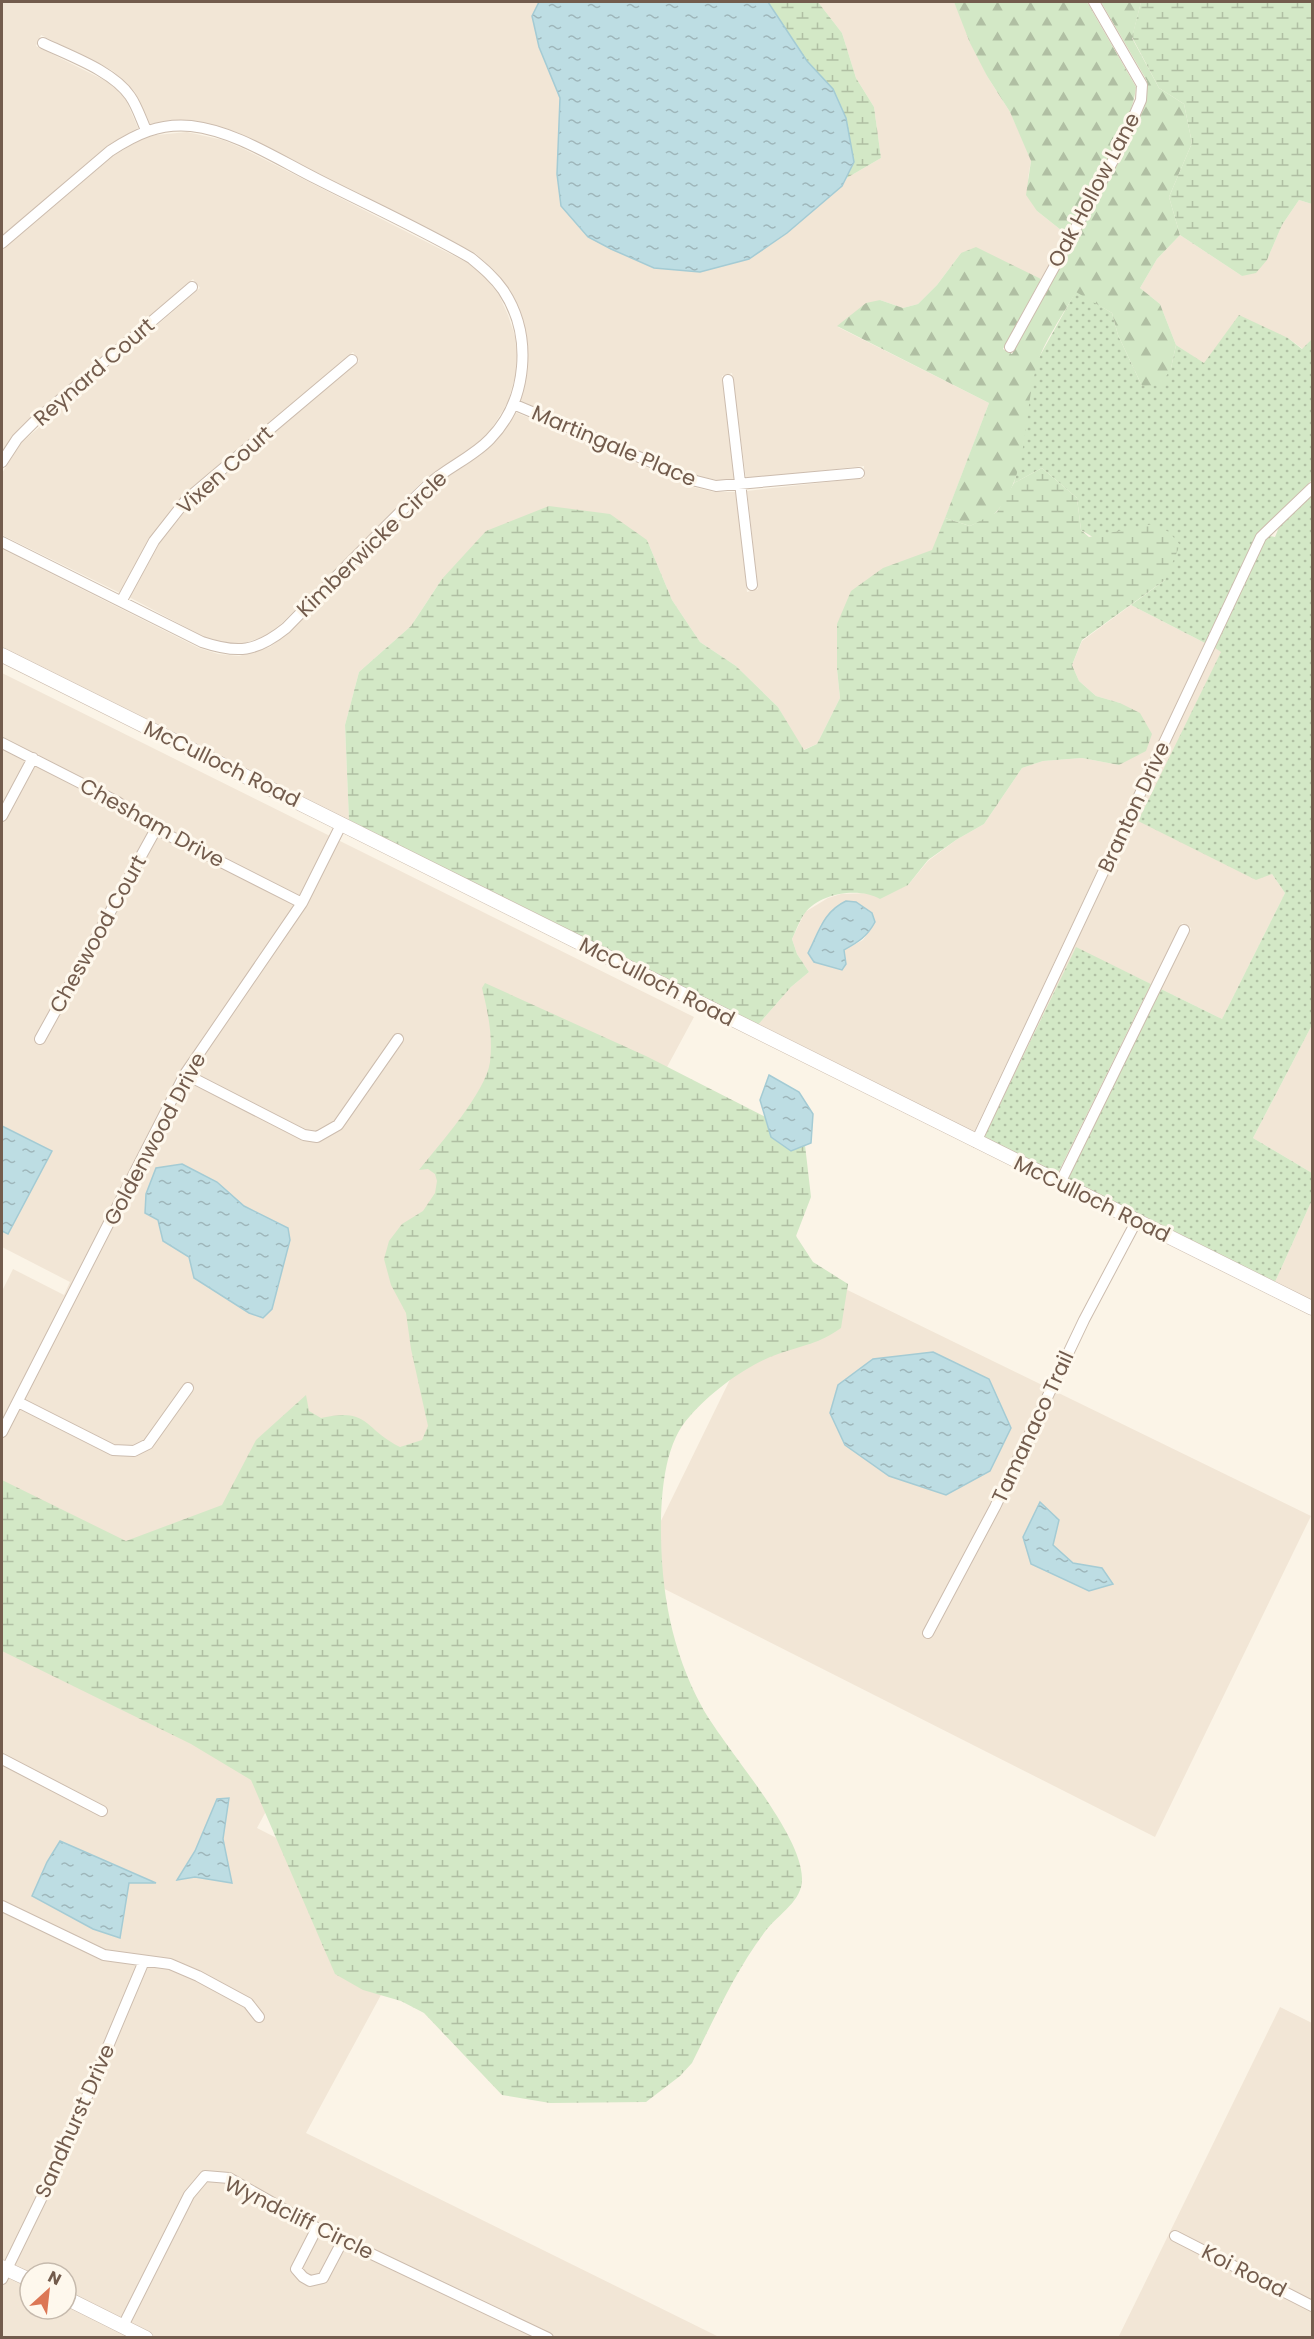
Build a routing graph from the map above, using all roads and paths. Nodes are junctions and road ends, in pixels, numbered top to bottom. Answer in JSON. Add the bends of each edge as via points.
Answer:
{"nodes":[{"id":1,"x":1094,"y":2,"type":"edge"},
{"id":2,"x":43,"y":43,"type":"dead end"},
{"id":3,"x":146,"y":130,"type":"junction"},
{"id":4,"x":2,"y":243,"type":"edge"},
{"id":5,"x":192,"y":287,"type":"dead end"},
{"id":6,"x":1010,"y":347,"type":"dead end"},
{"id":7,"x":352,"y":360,"type":"dead end"},
{"id":8,"x":728,"y":380,"type":"dead end"},
{"id":9,"x":513,"y":404,"type":"junction"},
{"id":10,"x":2,"y":462,"type":"edge"},
{"id":11,"x":859,"y":473,"type":"dead end"},
{"id":12,"x":741,"y":486,"type":"junction"},
{"id":13,"x":1312,"y":488,"type":"edge"},
{"id":14,"x":2,"y":542,"type":"edge"},
{"id":15,"x":752,"y":585,"type":"dead end"},
{"id":16,"x":122,"y":600,"type":"junction"},
{"id":17,"x":2,"y":655,"type":"edge"},
{"id":18,"x":2,"y":743,"type":"edge"},
{"id":19,"x":33,"y":758,"type":"junction"},
{"id":20,"x":2,"y":816,"type":"edge"},
{"id":21,"x":342,"y":823,"type":"junction"},
{"id":22,"x":156,"y":829,"type":"junction"},
{"id":23,"x":302,"y":903,"type":"junction"},
{"id":24,"x":1184,"y":930,"type":"dead end"},
{"id":25,"x":40,"y":1039,"type":"dead end"},
{"id":26,"x":398,"y":1039,"type":"dead end"},
{"id":27,"x":185,"y":1074,"type":"junction"},
{"id":28,"x":976,"y":1142,"type":"junction"},
{"id":29,"x":1060,"y":1183,"type":"junction"},
{"id":30,"x":1137,"y":1220,"type":"junction"},
{"id":31,"x":1312,"y":1308,"type":"edge"},
{"id":32,"x":188,"y":1388,"type":"dead end"},
{"id":33,"x":18,"y":1402,"type":"junction"},
{"id":34,"x":2,"y":1432,"type":"edge"},
{"id":35,"x":928,"y":1633,"type":"dead end"},
{"id":36,"x":2,"y":1759,"type":"edge"},
{"id":37,"x":102,"y":1811,"type":"dead end"},
{"id":38,"x":2,"y":1906,"type":"edge"},
{"id":39,"x":144,"y":1961,"type":"junction"},
{"id":40,"x":259,"y":2017,"type":"dead end"},
{"id":41,"x":317,"y":2228,"type":"junction"},
{"id":42,"x":1175,"y":2236,"type":"dead end"},
{"id":43,"x":343,"y":2240,"type":"junction"},
{"id":44,"x":3,"y":2271,"type":"edge"},
{"id":45,"x":18,"y":2276,"type":"edge"},
{"id":46,"x":78,"y":2304,"type":"edge"},
{"id":47,"x":1312,"y":2306,"type":"edge"},
{"id":48,"x":123,"y":2326,"type":"junction"},
{"id":49,"x":146,"y":2337,"type":"edge"},
{"id":50,"x":548,"y":2337,"type":"edge"}],
"edges":[{"from":1,"to":6,"type":"street","name":"Oak Hollow Lane","via":[[1142,85],[1141,100],[1121,146]]},
{"from":2,"to":3,"type":"street","via":[[109,75],[131,97]]},
{"from":3,"to":4,"type":"street","name":"Kimberwicke Circle","via":[[110,151]]},
{"from":3,"to":9,"type":"street","name":"Kimberwicke Circle","via":[[188,126],[225,134],[471,258],[490,274],[514,312],[520,334],[521,373]]},
{"from":5,"to":10,"type":"street","name":"Reynard Court","via":[[34,422]]},
{"from":7,"to":16,"type":"street","name":"Vixen Court","via":[[187,499],[154,541]]},
{"from":8,"to":12,"type":"street"},
{"from":9,"to":12,"type":"street","name":"Martingale Place","via":[[696,481]]},
{"from":9,"to":16,"type":"street","name":"Kimberwicke Circle","via":[[485,444],[430,483],[268,642],[240,650],[220,648]]},
{"from":11,"to":12,"type":"street","name":"Martingale Place"},
{"from":12,"to":15,"type":"street"},
{"from":13,"to":28,"type":"street","name":"Branton Drive","via":[[1261,537]]},
{"from":14,"to":16,"type":"street","name":"Kimberwicke Circle"},
{"from":17,"to":21,"type":"street","name":"McCulloch Road"},
{"from":18,"to":19,"type":"street","name":"Chesham Drive"},
{"from":19,"to":20,"type":"street"},
{"from":19,"to":22,"type":"street","name":"Chesham Drive","via":[[116,801]]},
{"from":21,"to":23,"type":"street","name":"Goldenwood Drive"},
{"from":21,"to":28,"type":"street","name":"McCulloch Road"},
{"from":22,"to":23,"type":"street","name":"Chesham Drive"},
{"from":22,"to":25,"type":"street","name":"Cheswood Court"},
{"from":23,"to":27,"type":"street","name":"Goldenwood Drive"},
{"from":24,"to":29,"type":"street"},
{"from":26,"to":27,"type":"street","via":[[338,1125],[317,1137],[304,1135]]},
{"from":27,"to":33,"type":"street","name":"Goldenwood Drive"},
{"from":28,"to":29,"type":"street","name":"McCulloch Road"},
{"from":29,"to":30,"type":"street","name":"McCulloch Road"},
{"from":30,"to":31,"type":"street","name":"McCulloch Road"},
{"from":30,"to":35,"type":"street","name":"Tamanaco Trail"},
{"from":32,"to":33,"type":"street","via":[[148,1444],[134,1451],[114,1450]]},
{"from":33,"to":34,"type":"street","name":"Goldenwood Drive"},
{"from":36,"to":37,"type":"street"},
{"from":38,"to":39,"type":"street","via":[[104,1955]]},
{"from":39,"to":40,"type":"street","via":[[170,1964],[198,1976],[248,2003]]},
{"from":39,"to":44,"type":"street","name":"Sandhurst Drive","via":[[61,2158]]},
{"from":41,"to":43,"type":"street","name":"Wyndcliff Circle"},
{"from":41,"to":43,"type":"street","via":[[296,2269],[310,2282],[323,2278]]},
{"from":41,"to":48,"type":"street","name":"Wyndcliff Circle","via":[[230,2178],[204,2176],[189,2195]]},
{"from":42,"to":47,"type":"street","name":"Koi Road"},
{"from":43,"to":50,"type":"street","name":"Wyndcliff Circle"},
{"from":44,"to":45,"type":"street"},
{"from":46,"to":48,"type":"street"},
{"from":48,"to":49,"type":"street"}]}
